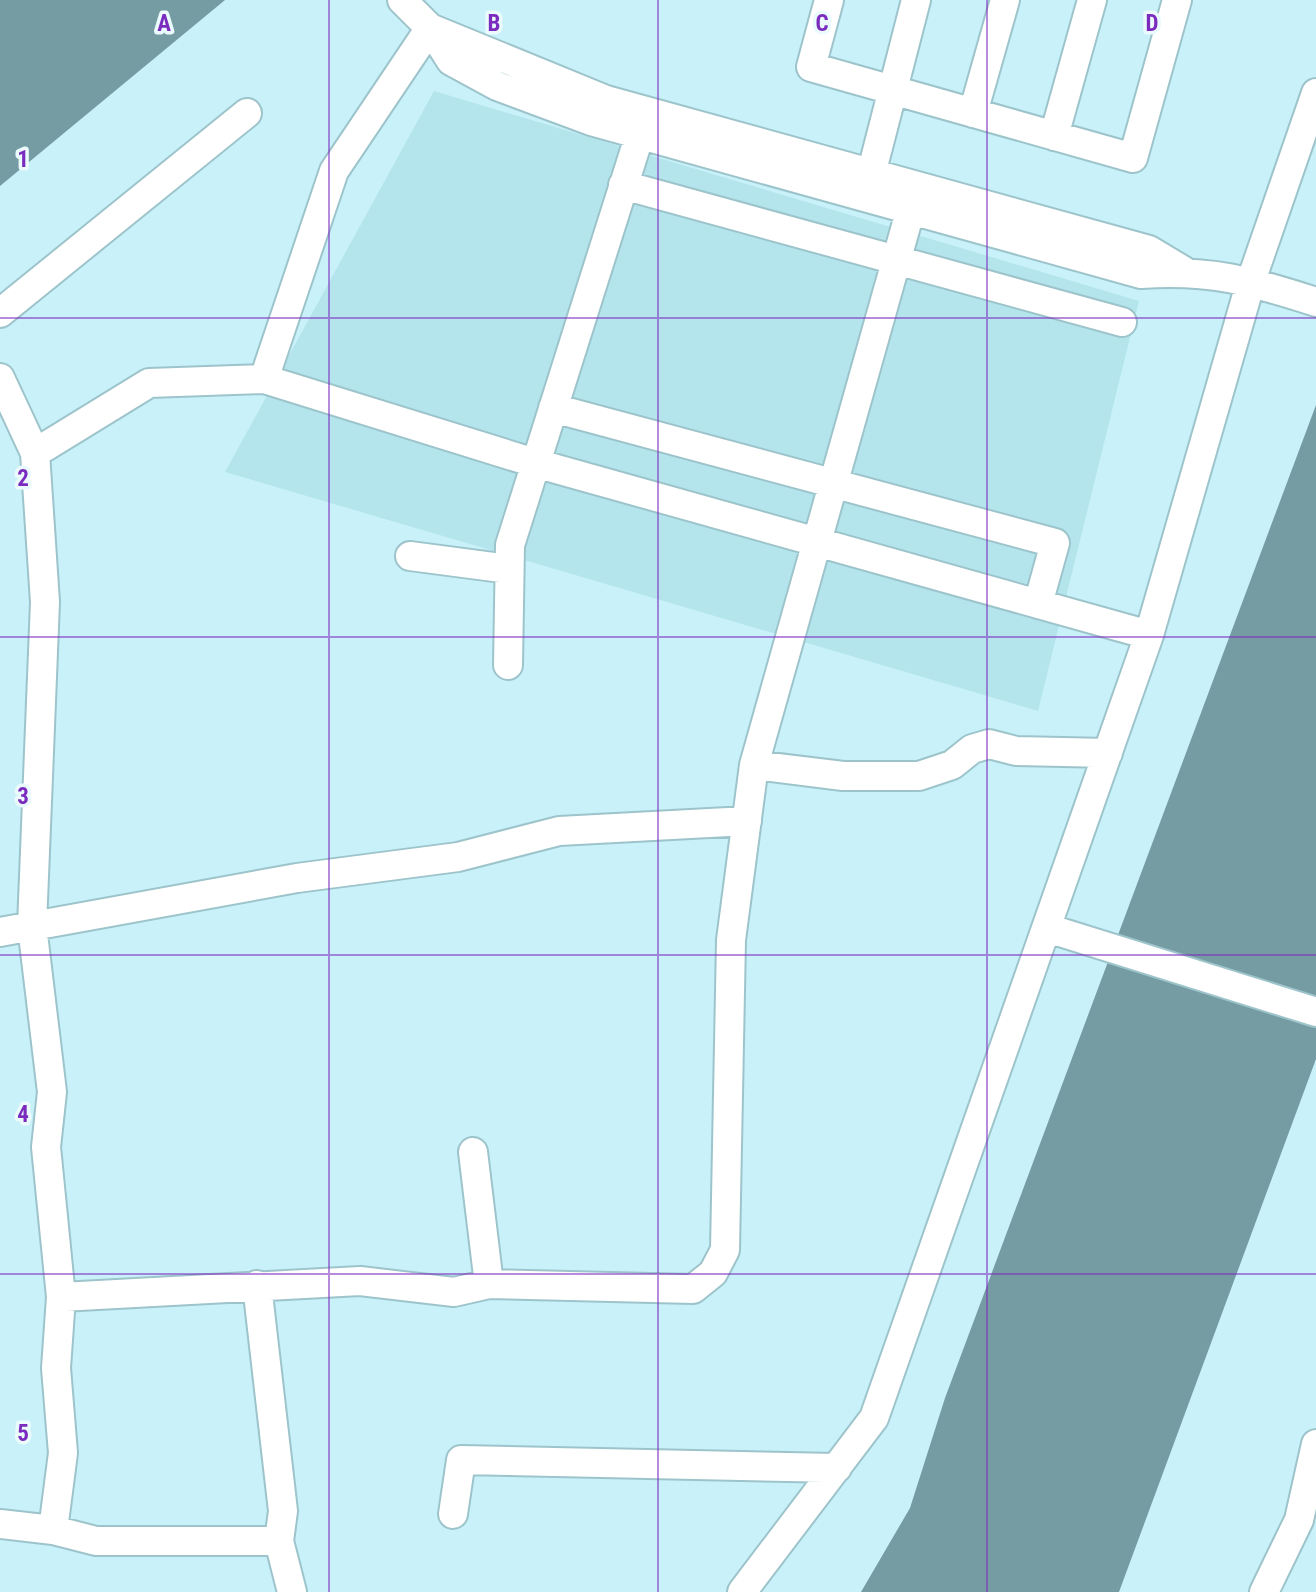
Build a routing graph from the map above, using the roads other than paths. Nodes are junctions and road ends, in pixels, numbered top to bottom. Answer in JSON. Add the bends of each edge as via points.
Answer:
{"nodes":[{"id":1,"x":402,"y":0,"type":"edge"},
{"id":2,"x":830,"y":0,"type":"edge"},
{"id":3,"x":916,"y":0,"type":"edge"},
{"id":4,"x":1005,"y":0,"type":"edge"},
{"id":5,"x":1092,"y":0,"type":"edge"},
{"id":6,"x":1177,"y":0,"type":"edge"},
{"id":7,"x":430,"y":28,"type":"junction"},
{"id":8,"x":893,"y":90,"type":"junction"},
{"id":9,"x":1316,"y":93,"type":"edge"},
{"id":10,"x":247,"y":113,"type":"dead end"},
{"id":11,"x":973,"y":113,"type":"junction"},
{"id":12,"x":643,"y":123,"type":"junction"},
{"id":13,"x":1054,"y":136,"type":"junction"},
{"id":14,"x":623,"y":185,"type":"junction"},
{"id":15,"x":868,"y":185,"type":"junction"},
{"id":16,"x":914,"y":198,"type":"junction"},
{"id":17,"x":897,"y":260,"type":"junction"},
{"id":18,"x":1251,"y":281,"type":"junction"},
{"id":19,"x":1312,"y":300,"type":"edge"},
{"id":20,"x":0,"y":313,"type":"edge"},
{"id":21,"x":1122,"y":322,"type":"dead end"},
{"id":22,"x":0,"y":378,"type":"edge"},
{"id":23,"x":264,"y":379,"type":"junction"},
{"id":24,"x":553,"y":408,"type":"junction"},
{"id":25,"x":35,"y":453,"type":"junction"},
{"id":26,"x":536,"y":463,"type":"junction"},
{"id":27,"x":834,"y":484,"type":"junction"},
{"id":28,"x":817,"y":542,"type":"junction"},
{"id":29,"x":410,"y":556,"type":"dead end"},
{"id":30,"x":509,"y":569,"type":"junction"},
{"id":31,"x":1038,"y":604,"type":"junction"},
{"id":32,"x":1149,"y":635,"type":"junction"},
{"id":33,"x":508,"y":665,"type":"dead end"},
{"id":34,"x":1108,"y":753,"type":"junction"},
{"id":35,"x":754,"y":765,"type":"junction"},
{"id":36,"x":747,"y":821,"type":"junction"},
{"id":37,"x":32,"y":926,"type":"junction"},
{"id":38,"x":1046,"y":928,"type":"junction"},
{"id":39,"x":0,"y":932,"type":"edge"},
{"id":40,"x":1316,"y":1012,"type":"edge"},
{"id":41,"x":473,"y":1152,"type":"dead end"},
{"id":42,"x":489,"y":1284,"type":"junction"},
{"id":43,"x":257,"y":1285,"type":"junction"},
{"id":44,"x":61,"y":1297,"type":"junction"},
{"id":45,"x":1316,"y":1444,"type":"edge"},
{"id":46,"x":837,"y":1468,"type":"junction"},
{"id":47,"x":453,"y":1514,"type":"dead end"},
{"id":48,"x":0,"y":1524,"type":"edge"},
{"id":49,"x":52,"y":1530,"type":"junction"},
{"id":50,"x":279,"y":1541,"type":"junction"},
{"id":51,"x":292,"y":1592,"type":"edge"},
{"id":52,"x":742,"y":1592,"type":"edge"},
{"id":53,"x":1264,"y":1592,"type":"edge"}],
"edges":[{"from":1,"to":7,"type":"street"},
{"from":2,"to":8,"type":"street","via":[[811,67]]},
{"from":3,"to":8,"type":"street"},
{"from":4,"to":11,"type":"street"},
{"from":5,"to":13,"type":"street"},
{"from":6,"to":13,"type":"street","via":[[1133,158]]},
{"from":7,"to":12,"type":"street","via":[[582,91]]},
{"from":7,"to":23,"type":"street","via":[[334,172]]},
{"from":8,"to":11,"type":"street"},
{"from":8,"to":15,"type":"street"},
{"from":9,"to":18,"type":"street"},
{"from":10,"to":20,"type":"street"},
{"from":11,"to":13,"type":"street"},
{"from":12,"to":14,"type":"street"},
{"from":12,"to":15,"type":"street"},
{"from":14,"to":17,"type":"street"},
{"from":14,"to":24,"type":"street"},
{"from":15,"to":16,"type":"street"},
{"from":16,"to":17,"type":"street"},
{"from":16,"to":18,"type":"street","via":[[1149,250],[1184,271]]},
{"from":17,"to":21,"type":"street"},
{"from":17,"to":27,"type":"street"},
{"from":18,"to":19,"type":"street"},
{"from":18,"to":32,"type":"street"},
{"from":22,"to":25,"type":"street"},
{"from":23,"to":25,"type":"street","via":[[149,383]]},
{"from":23,"to":26,"type":"street"},
{"from":24,"to":26,"type":"street"},
{"from":24,"to":27,"type":"street"},
{"from":25,"to":37,"type":"street","via":[[45,602]]},
{"from":26,"to":28,"type":"street"},
{"from":26,"to":30,"type":"street","via":[[510,545]]},
{"from":27,"to":28,"type":"street"},
{"from":27,"to":31,"type":"street","via":[[1055,543]]},
{"from":28,"to":31,"type":"street"},
{"from":28,"to":35,"type":"street"},
{"from":29,"to":30,"type":"street"},
{"from":30,"to":33,"type":"street"},
{"from":31,"to":32,"type":"street"},
{"from":32,"to":34,"type":"street"},
{"from":34,"to":35,"type":"street","via":[[1016,751],[989,744],[972,749],[952,765],[919,776],[843,776]]},
{"from":34,"to":38,"type":"street"},
{"from":35,"to":36,"type":"street"},
{"from":36,"to":37,"type":"street","via":[[559,831],[458,857],[297,878]]},
{"from":36,"to":42,"type":"street","via":[[731,940],[725,1250],[713,1273],[693,1289]]},
{"from":37,"to":39,"type":"street"},
{"from":37,"to":44,"type":"street","via":[[52,1092],[46,1147]]},
{"from":38,"to":40,"type":"street"},
{"from":38,"to":46,"type":"street","via":[[874,1418]]},
{"from":41,"to":42,"type":"street"},
{"from":42,"to":43,"type":"street","via":[[454,1292],[360,1281]]},
{"from":43,"to":44,"type":"street"},
{"from":43,"to":50,"type":"street","via":[[283,1511]]},
{"from":44,"to":49,"type":"street","via":[[56,1368],[63,1453]]},
{"from":45,"to":53,"type":"street","via":[[1299,1520]]},
{"from":46,"to":47,"type":"street","via":[[461,1460]]},
{"from":46,"to":52,"type":"street"},
{"from":48,"to":49,"type":"street"},
{"from":49,"to":50,"type":"street","via":[[96,1541]]},
{"from":50,"to":51,"type":"street"}]}
